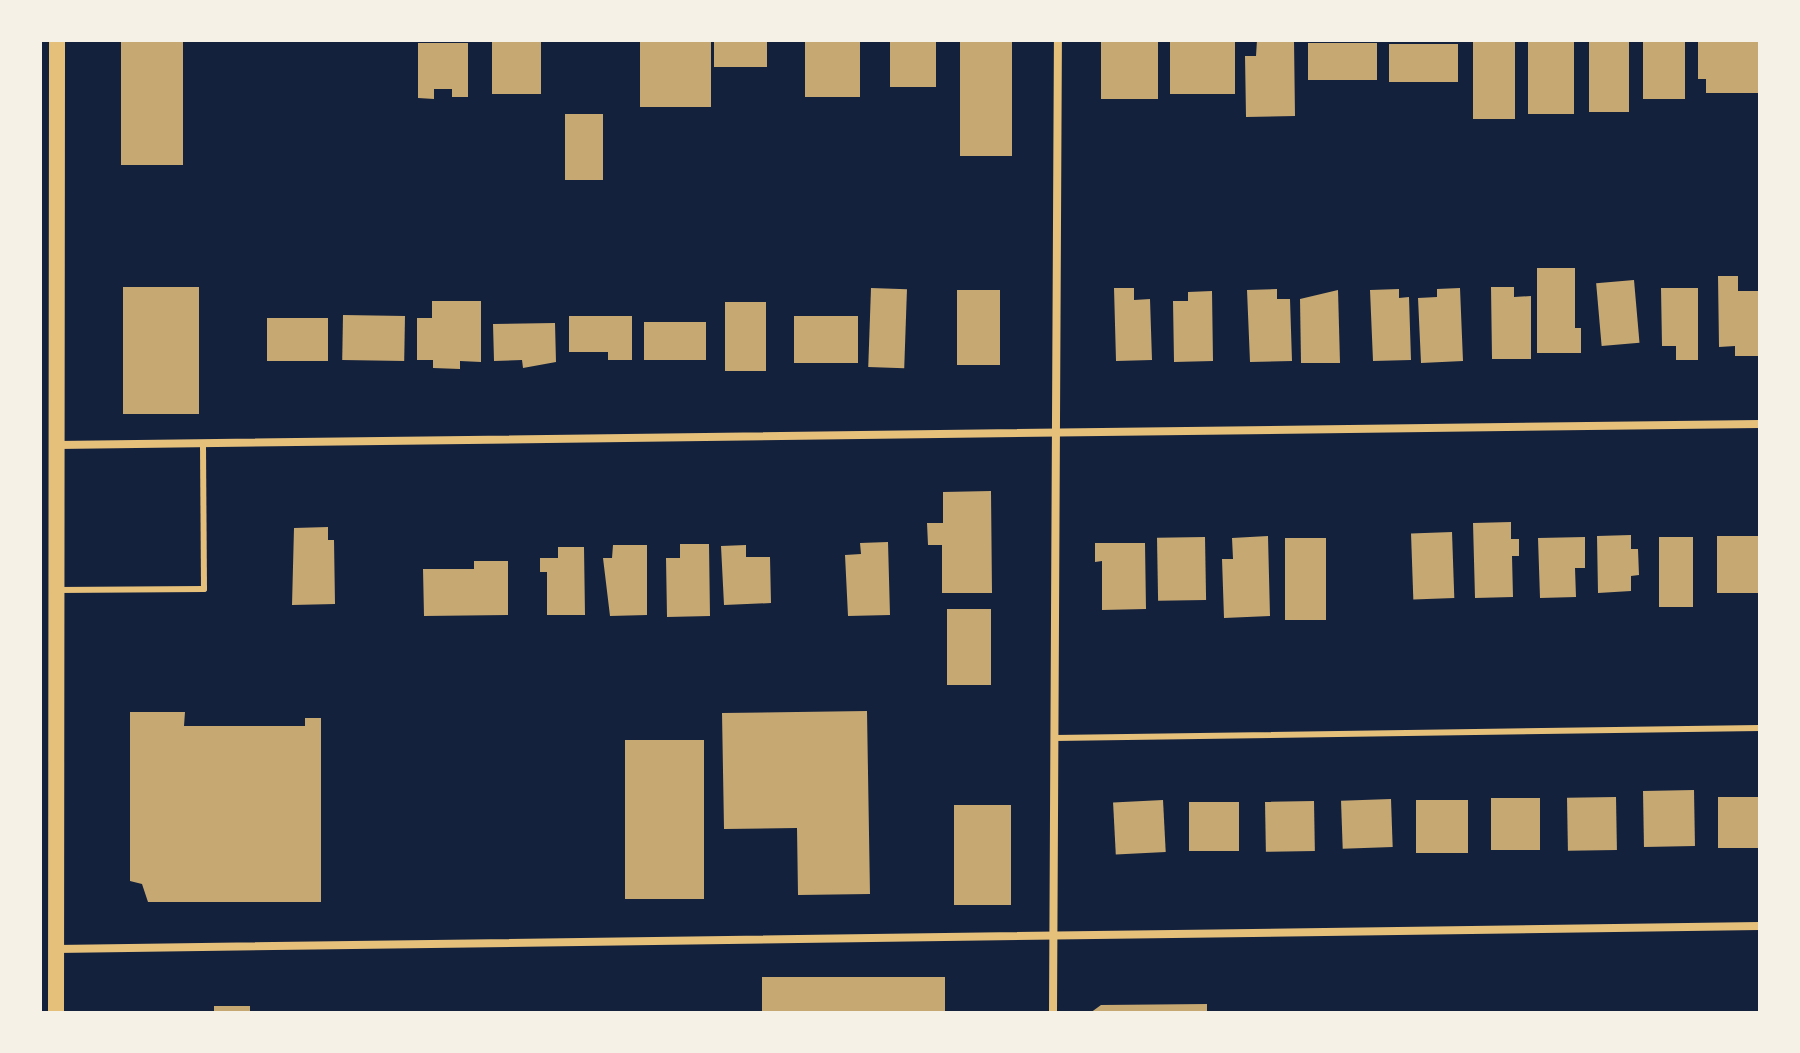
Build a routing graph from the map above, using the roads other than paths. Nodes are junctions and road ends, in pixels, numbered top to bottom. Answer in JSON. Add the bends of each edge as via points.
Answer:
{"nodes":[{"id":1,"x":57,"y":40,"type":"edge"},
{"id":2,"x":1058,"y":40,"type":"edge"},
{"id":3,"x":1760,"y":424,"type":"edge"},
{"id":4,"x":1056,"y":435,"type":"junction"},
{"id":5,"x":203,"y":444,"type":"junction"},
{"id":6,"x":57,"y":445,"type":"junction"},
{"id":7,"x":57,"y":590,"type":"junction"},
{"id":8,"x":1760,"y":728,"type":"edge"},
{"id":9,"x":1054,"y":738,"type":"junction"},
{"id":10,"x":1760,"y":926,"type":"edge"},
{"id":11,"x":1052,"y":939,"type":"junction"},
{"id":12,"x":56,"y":949,"type":"junction"},
{"id":13,"x":56,"y":1013,"type":"edge"},
{"id":14,"x":1053,"y":1013,"type":"edge"}],
"edges":[{"from":1,"to":6,"type":"main road"},
{"from":2,"to":4,"type":"street"},
{"from":3,"to":4,"type":"street"},
{"from":4,"to":5,"type":"street"},
{"from":4,"to":9,"type":"street"},
{"from":5,"to":6,"type":"street"},
{"from":5,"to":7,"type":"lane","via":[[204,589]]},
{"from":6,"to":7,"type":"main road"},
{"from":7,"to":12,"type":"main road"},
{"from":8,"to":9,"type":"lane"},
{"from":9,"to":11,"type":"street"},
{"from":10,"to":11,"type":"street"},
{"from":11,"to":12,"type":"street"},
{"from":11,"to":14,"type":"street"},
{"from":12,"to":13,"type":"main road"}]}
